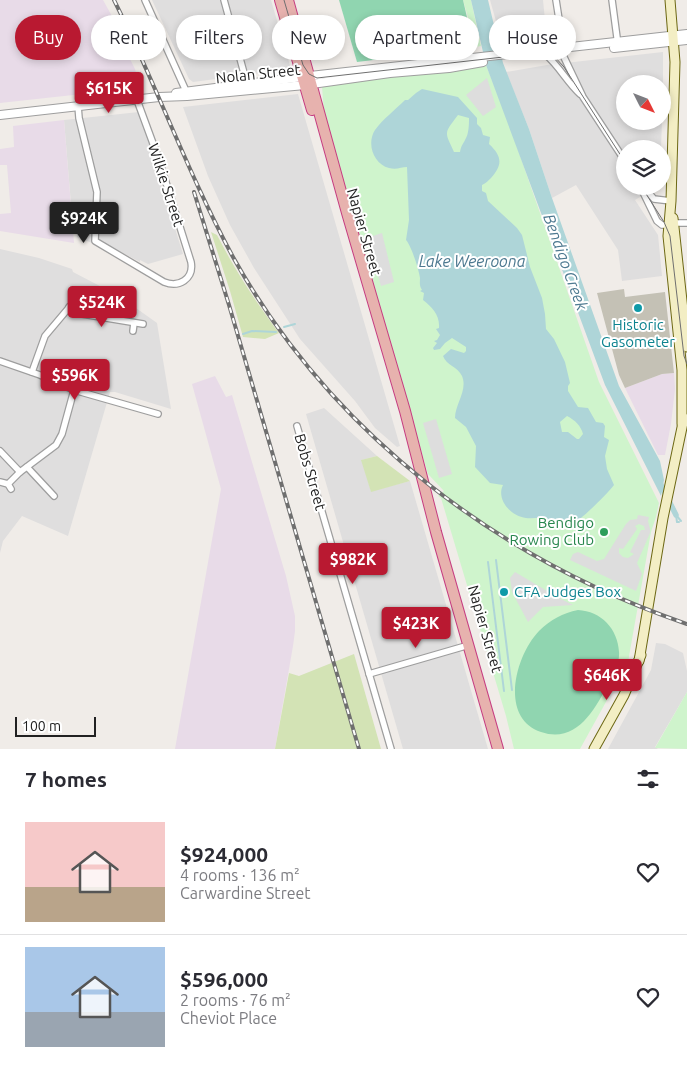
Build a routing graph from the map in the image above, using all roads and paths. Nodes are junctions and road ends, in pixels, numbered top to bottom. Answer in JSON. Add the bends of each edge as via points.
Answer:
{"nodes":[{"id":1,"x":145,"y":0,"type":"edge"},
{"id":2,"x":224,"y":0,"type":"edge"},
{"id":3,"x":280,"y":0,"type":"edge"},
{"id":4,"x":288,"y":0,"type":"edge"},
{"id":5,"x":556,"y":0,"type":"edge"},
{"id":6,"x":612,"y":0,"type":"edge"},
{"id":7,"x":670,"y":0,"type":"edge"},
{"id":8,"x":557,"y":15,"type":"edge"},
{"id":9,"x":687,"y":34,"type":"edge"},
{"id":10,"x":674,"y":39,"type":"junction"},
{"id":11,"x":687,"y":40,"type":"edge"},
{"id":12,"x":618,"y":45,"type":"junction"},
{"id":13,"x":576,"y":47,"type":"edge"},
{"id":14,"x":576,"y":49,"type":"edge"},
{"id":15,"x":489,"y":59,"type":"edge"},
{"id":16,"x":550,"y":60,"type":"edge"},
{"id":17,"x":565,"y":60,"type":"edge"},
{"id":18,"x":307,"y":81,"type":"junction"},
{"id":19,"x":248,"y":87,"type":"junction"},
{"id":20,"x":186,"y":94,"type":"junction"},
{"id":21,"x":583,"y":97,"type":"junction"},
{"id":22,"x":137,"y":100,"type":"junction"},
{"id":23,"x":78,"y":106,"type":"junction"},
{"id":24,"x":0,"y":115,"type":"edge"},
{"id":25,"x":616,"y":147,"type":"edge"},
{"id":26,"x":645,"y":195,"type":"edge"},
{"id":27,"x":650,"y":195,"type":"edge"},
{"id":28,"x":671,"y":201,"type":"junction"},
{"id":29,"x":687,"y":223,"type":"edge"},
{"id":30,"x":671,"y":224,"type":"junction"},
{"id":31,"x":134,"y":323,"type":"junction"},
{"id":32,"x":143,"y":324,"type":"dead end"},
{"id":33,"x":133,"y":331,"type":"dead end"},
{"id":34,"x":687,"y":347,"type":"edge"},
{"id":35,"x":0,"y":361,"type":"edge"},
{"id":36,"x":32,"y":372,"type":"junction"},
{"id":37,"x":685,"y":376,"type":"edge"},
{"id":38,"x":74,"y":390,"type":"junction"},
{"id":39,"x":687,"y":409,"type":"edge"},
{"id":40,"x":158,"y":414,"type":"dead end"},
{"id":41,"x":682,"y":424,"type":"junction"},
{"id":42,"x":297,"y":426,"type":"dead end"},
{"id":43,"x":0,"y":451,"type":"edge"},
{"id":44,"x":26,"y":467,"type":"junction"},
{"id":45,"x":20,"y":472,"type":"junction"},
{"id":46,"x":0,"y":482,"type":"edge"},
{"id":47,"x":55,"y":497,"type":"dead end"},
{"id":48,"x":471,"y":645,"type":"junction"},
{"id":49,"x":369,"y":674,"type":"junction"},
{"id":50,"x":391,"y":749,"type":"edge"},
{"id":51,"x":498,"y":749,"type":"edge"},
{"id":52,"x":506,"y":749,"type":"edge"},
{"id":53,"x":594,"y":749,"type":"edge"}],
"edges":[{"from":1,"to":20,"type":"street"},
{"from":2,"to":19,"type":"street"},
{"from":3,"to":18,"type":"highway","name":"Napier Street"},
{"from":4,"to":18,"type":"highway","name":"Napier Street"},
{"from":5,"to":8,"type":"street"},
{"from":6,"to":12,"type":"street"},
{"from":7,"to":10,"type":"main road"},
{"from":9,"to":10,"type":"street","name":"Nolan Street"},
{"from":10,"to":11,"type":"street","name":"Nolan Street"},
{"from":10,"to":12,"type":"street","name":"Nolan Street"},
{"from":10,"to":28,"type":"main road"},
{"from":12,"to":13,"type":"street","name":"Nolan Street"},
{"from":12,"to":14,"type":"street","name":"Nolan Street"},
{"from":15,"to":18,"type":"street","name":"Nolan Street"},
{"from":16,"to":21,"type":"street"},
{"from":17,"to":21,"type":"street"},
{"from":18,"to":19,"type":"street","name":"Nolan Street"},
{"from":18,"to":48,"type":"highway","name":"Napier Street"},
{"from":19,"to":20,"type":"street","name":"Nolan Street"},
{"from":20,"to":22,"type":"street","name":"Nolan Street"},
{"from":21,"to":25,"type":"street"},
{"from":22,"to":23,"type":"street","name":"Nolan Street"},
{"from":22,"to":23,"type":"street","name":"Wilkie Street","via":[[158,157],[192,271],[182,282],[174,284],[95,242],[97,192]]},
{"from":23,"to":24,"type":"street","name":"Nolan Street"},
{"from":26,"to":30,"type":"street","via":[[657,221],[662,226]]},
{"from":27,"to":28,"type":"street","via":[[654,199]]},
{"from":28,"to":30,"type":"main road"},
{"from":29,"to":30,"type":"street"},
{"from":30,"to":34,"type":"main road"},
{"from":30,"to":37,"type":"main road"},
{"from":31,"to":32,"type":"street"},
{"from":31,"to":33,"type":"street"},
{"from":31,"to":36,"type":"street","via":[[82,314],[71,306],[45,336]]},
{"from":35,"to":36,"type":"street"},
{"from":36,"to":38,"type":"street"},
{"from":37,"to":41,"type":"main road"},
{"from":38,"to":40,"type":"street"},
{"from":38,"to":44,"type":"street","via":[[58,442]]},
{"from":39,"to":41,"type":"main road"},
{"from":41,"to":53,"type":"main road","via":[[639,661]]},
{"from":42,"to":49,"type":"street","name":"Bobs Street"},
{"from":43,"to":45,"type":"street"},
{"from":44,"to":45,"type":"street"},
{"from":44,"to":47,"type":"street"},
{"from":45,"to":46,"type":"street","via":[[9,487]]},
{"from":48,"to":49,"type":"street"},
{"from":48,"to":51,"type":"highway","name":"Napier Street"},
{"from":48,"to":52,"type":"highway","name":"Napier Street"},
{"from":49,"to":50,"type":"street","name":"Bobs Street"}]}
